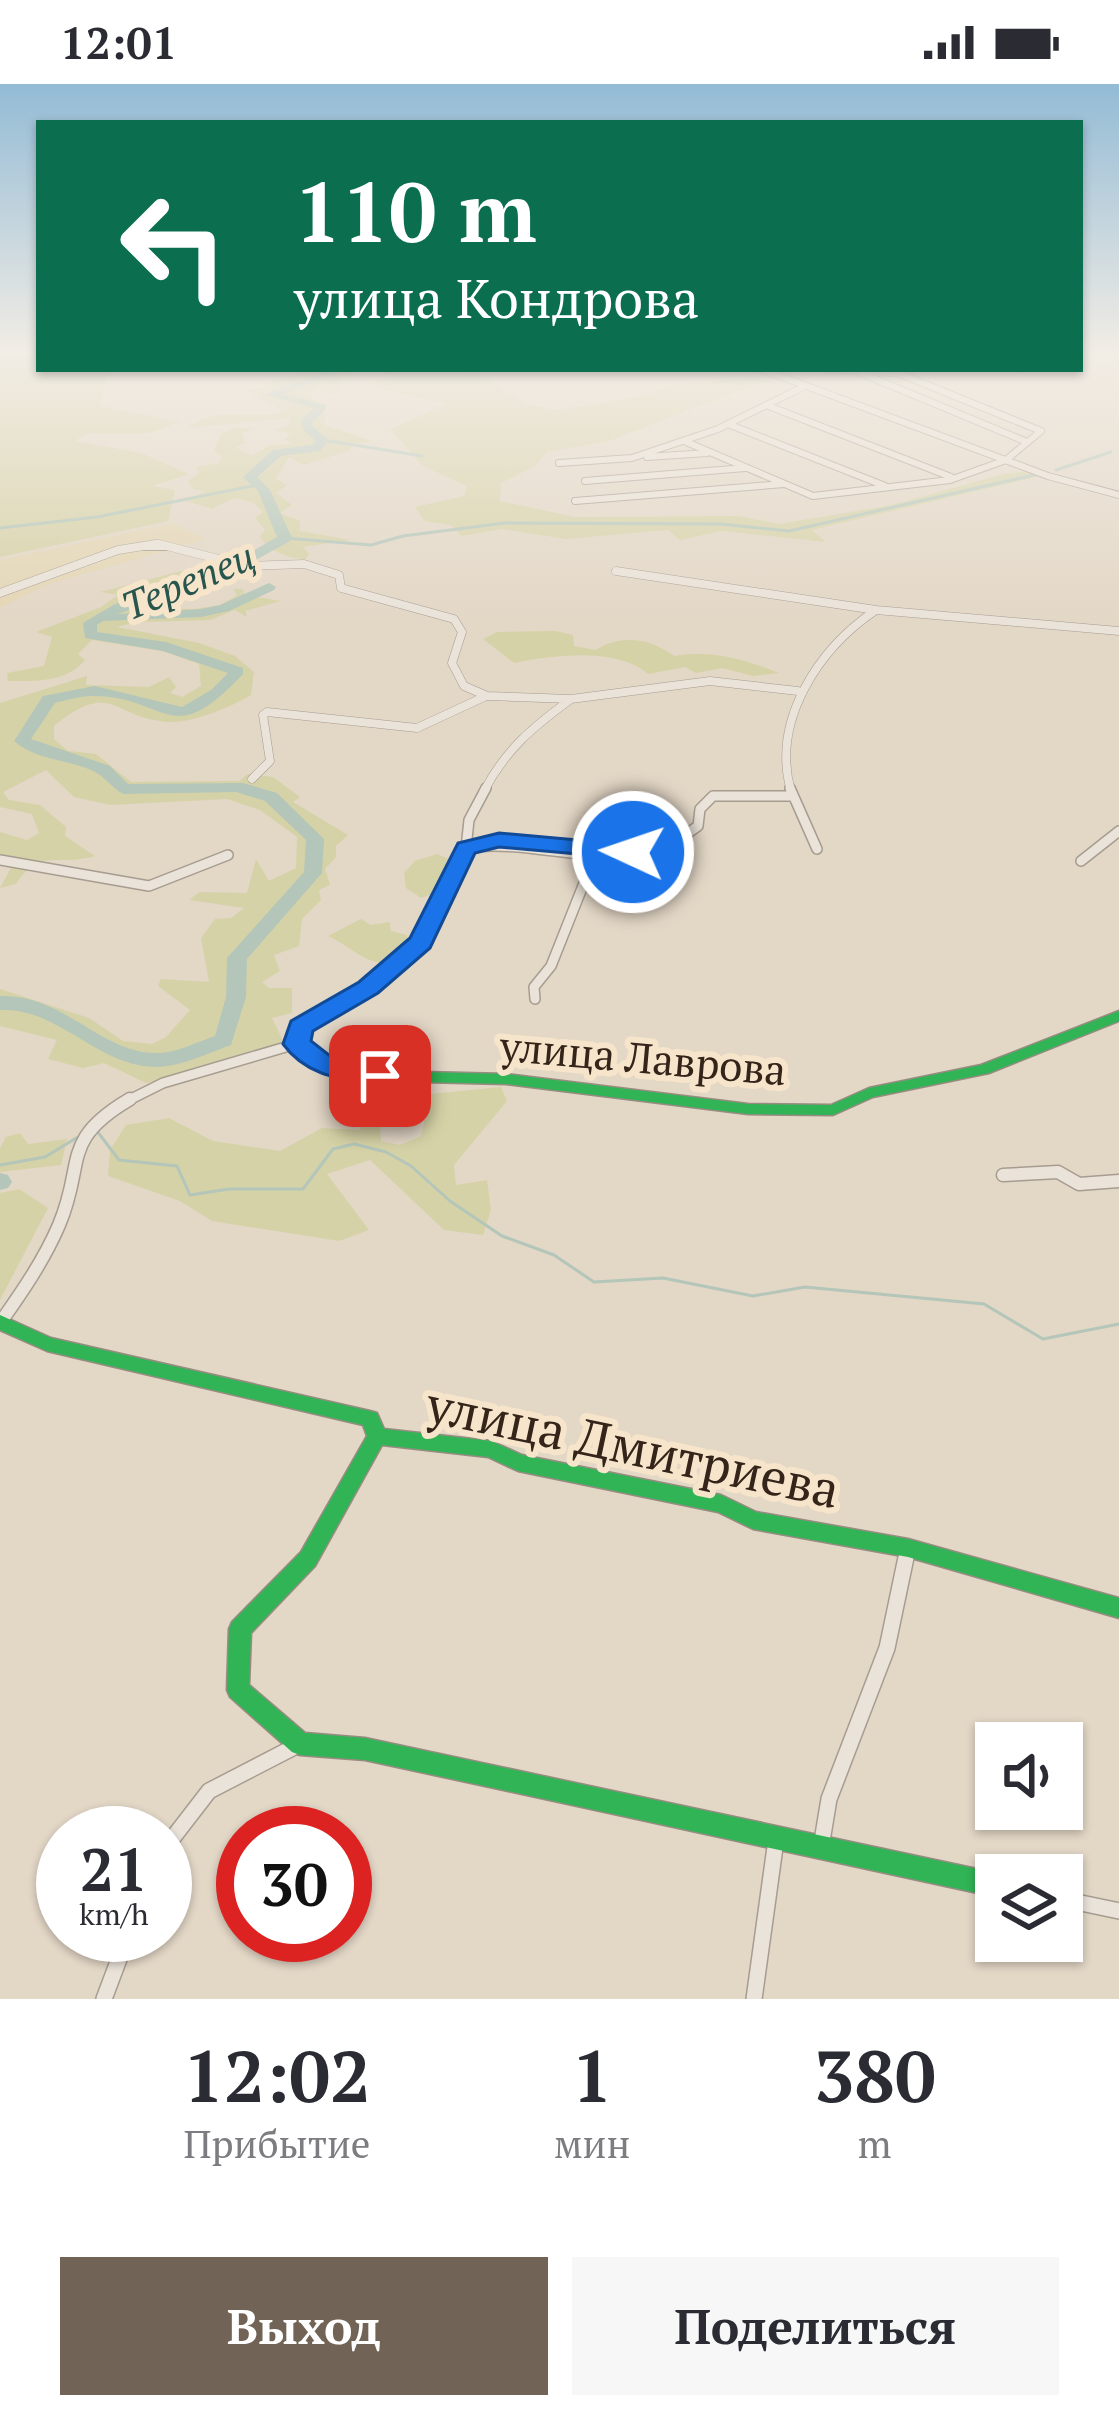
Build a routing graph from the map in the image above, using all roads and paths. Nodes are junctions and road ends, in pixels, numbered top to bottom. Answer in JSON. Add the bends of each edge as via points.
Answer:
{"nodes":[{"id":1,"x":677,"y":443,"type":"edge"},
{"id":2,"x":689,"y":443,"type":"edge"},
{"id":3,"x":776,"y":443,"type":"edge"},
{"id":4,"x":865,"y":443,"type":"edge"},
{"id":5,"x":961,"y":443,"type":"edge"},
{"id":6,"x":1025,"y":443,"type":"edge"},
{"id":7,"x":710,"y":453,"type":"junction"},
{"id":8,"x":632,"y":458,"type":"junction"},
{"id":9,"x":1006,"y":460,"type":"junction"},
{"id":10,"x":559,"y":463,"type":"dead end"},
{"id":11,"x":748,"y":468,"type":"junction"},
{"id":12,"x":954,"y":478,"type":"junction"},
{"id":13,"x":585,"y":481,"type":"dead end"},
{"id":14,"x":787,"y":484,"type":"junction"},
{"id":15,"x":888,"y":488,"type":"junction"},
{"id":16,"x":1119,"y":495,"type":"edge"},
{"id":17,"x":575,"y":501,"type":"dead end"},
{"id":18,"x":616,"y":572,"type":"dead end"},
{"id":19,"x":0,"y":593,"type":"edge"},
{"id":20,"x":876,"y":610,"type":"junction"},
{"id":21,"x":1119,"y":631,"type":"edge"},
{"id":22,"x":798,"y":691,"type":"junction"},
{"id":23,"x":487,"y":696,"type":"junction"},
{"id":24,"x":572,"y":699,"type":"junction"},
{"id":25,"x":253,"y":779,"type":"dead end"},
{"id":26,"x":792,"y":796,"type":"junction"},
{"id":27,"x":1119,"y":831,"type":"edge"},
{"id":28,"x":466,"y":848,"type":"junction"},
{"id":29,"x":817,"y":849,"type":"dead end"},
{"id":30,"x":605,"y":853,"type":"junction"},
{"id":31,"x":228,"y":855,"type":"dead end"},
{"id":32,"x":0,"y":860,"type":"edge"},
{"id":33,"x":1081,"y":861,"type":"dead end"},
{"id":34,"x":535,"y":999,"type":"dead end"},
{"id":35,"x":1119,"y":1016,"type":"edge"},
{"id":36,"x":296,"y":1044,"type":"junction"},
{"id":37,"x":1003,"y":1175,"type":"dead end"},
{"id":38,"x":1119,"y":1181,"type":"edge"},
{"id":39,"x":0,"y":1323,"type":"edge"},
{"id":40,"x":377,"y":1436,"type":"junction"},
{"id":41,"x":908,"y":1548,"type":"junction"},
{"id":42,"x":1119,"y":1608,"type":"edge"},
{"id":43,"x":300,"y":1744,"type":"junction"},
{"id":44,"x":192,"y":1812,"type":"edge"},
{"id":45,"x":777,"y":1837,"type":"junction"},
{"id":46,"x":821,"y":1846,"type":"junction"},
{"id":47,"x":975,"y":1880,"type":"edge"},
{"id":48,"x":1083,"y":1903,"type":"edge"},
{"id":49,"x":1119,"y":1911,"type":"edge"},
{"id":50,"x":118,"y":1962,"type":"edge"},
{"id":51,"x":104,"y":1999,"type":"edge"},
{"id":52,"x":754,"y":1999,"type":"edge"}],
"edges":[{"from":1,"to":8,"type":"street"},
{"from":2,"to":7,"type":"street"},
{"from":3,"to":15,"type":"street"},
{"from":4,"to":12,"type":"street"},
{"from":5,"to":9,"type":"street"},
{"from":6,"to":9,"type":"street"},
{"from":7,"to":8,"type":"street"},
{"from":7,"to":11,"type":"street"},
{"from":8,"to":10,"type":"street"},
{"from":9,"to":12,"type":"street"},
{"from":9,"to":16,"type":"street"},
{"from":11,"to":13,"type":"street"},
{"from":11,"to":14,"type":"street"},
{"from":12,"to":15,"type":"street"},
{"from":14,"to":15,"type":"street","via":[[813,496]]},
{"from":14,"to":17,"type":"street"},
{"from":18,"to":20,"type":"street"},
{"from":19,"to":23,"type":"street","via":[[118,550],[158,544],[241,565],[325,566],[339,574],[341,588],[454,619],[462,632],[452,663],[464,686]]},
{"from":20,"to":21,"type":"street"},
{"from":20,"to":22,"type":"street"},
{"from":22,"to":24,"type":"street","via":[[710,682]]},
{"from":22,"to":26,"type":"street","via":[[786,754]]},
{"from":23,"to":24,"type":"street"},
{"from":23,"to":25,"type":"street","via":[[456,702],[417,728],[267,712],[270,761]]},
{"from":24,"to":28,"type":"street","via":[[500,761],[469,820]]},
{"from":26,"to":29,"type":"street"},
{"from":26,"to":30,"type":"street","via":[[713,796],[698,826],[661,851]]},
{"from":27,"to":33,"type":"street"},
{"from":28,"to":30,"type":"street","via":[[499,840]]},
{"from":28,"to":36,"type":"street","via":[[421,942],[368,988],[300,1027]]},
{"from":30,"to":34,"type":"street","via":[[592,863]]},
{"from":31,"to":32,"type":"street","via":[[149,886]]},
{"from":35,"to":36,"type":"street","name":"улица Лаврова","via":[[984,1069],[869,1093],[833,1110],[748,1109],[506,1079],[380,1076],[326,1067]]},
{"from":36,"to":39,"type":"street","name":"улица Дмитриева","via":[[149,1088],[88,1130],[70,1160],[70,1192],[34,1274]]},
{"from":37,"to":38,"type":"street"},
{"from":39,"to":40,"type":"street","name":"улица Дмитриева","via":[[47,1344],[370,1418]]},
{"from":40,"to":41,"type":"street","name":"улица Дмитриева","via":[[491,1449],[518,1462],[721,1504],[753,1520]]},
{"from":40,"to":43,"type":"street","via":[[308,1559],[240,1629],[238,1690]]},
{"from":41,"to":42,"type":"street","name":"улица Дмитриева"},
{"from":41,"to":46,"type":"street","via":[[887,1648],[830,1799]]},
{"from":43,"to":44,"type":"street","via":[[208,1790]]},
{"from":43,"to":45,"type":"street","via":[[365,1749]]},
{"from":45,"to":46,"type":"street"},
{"from":45,"to":52,"type":"street"},
{"from":46,"to":47,"type":"street"},
{"from":48,"to":49,"type":"street"},
{"from":50,"to":51,"type":"street"}]}
